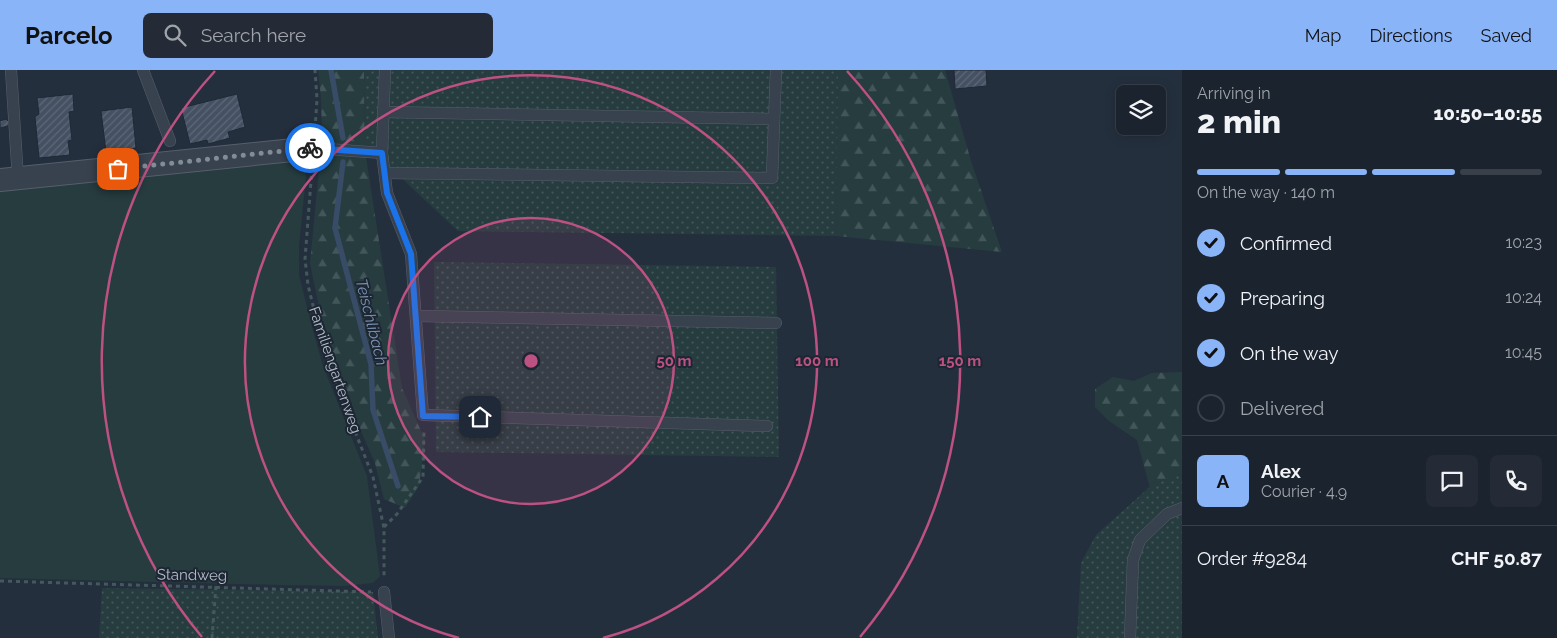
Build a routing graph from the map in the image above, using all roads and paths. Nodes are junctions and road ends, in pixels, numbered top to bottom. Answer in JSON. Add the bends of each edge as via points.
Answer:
{"nodes":[{"id":1,"x":11,"y":70,"type":"edge"},
{"id":2,"x":143,"y":70,"type":"edge"},
{"id":3,"x":315,"y":70,"type":"edge"},
{"id":4,"x":384,"y":70,"type":"edge"},
{"id":5,"x":776,"y":70,"type":"edge"},
{"id":6,"x":383,"y":112,"type":"junction"},
{"id":7,"x":774,"y":120,"type":"junction"},
{"id":8,"x":170,"y":142,"type":"dead end"},
{"id":9,"x":313,"y":148,"type":"junction"},
{"id":10,"x":382,"y":153,"type":"junction"},
{"id":11,"x":384,"y":174,"type":"junction"},
{"id":12,"x":9,"y":179,"type":"edge"},
{"id":13,"x":416,"y":316,"type":"junction"},
{"id":14,"x":776,"y":323,"type":"dead end"},
{"id":15,"x":423,"y":416,"type":"junction"},
{"id":16,"x":767,"y":426,"type":"dead end"},
{"id":17,"x":1182,"y":508,"type":"edge"},
{"id":18,"x":384,"y":528,"type":"junction"},
{"id":19,"x":0,"y":581,"type":"edge"},
{"id":20,"x":216,"y":586,"type":"junction"},
{"id":21,"x":384,"y":592,"type":"junction"},
{"id":22,"x":212,"y":638,"type":"edge"},
{"id":23,"x":389,"y":638,"type":"edge"},
{"id":24,"x":1130,"y":638,"type":"edge"}],
"edges":[{"from":1,"to":12,"type":"lane"},
{"from":2,"to":8,"type":"lane"},
{"from":3,"to":9,"type":"path","name":"Familiengartenweg","via":[[317,99]]},
{"from":4,"to":6,"type":"lane"},
{"from":5,"to":7,"type":"lane"},
{"from":6,"to":7,"type":"lane"},
{"from":6,"to":10,"type":"lane"},
{"from":7,"to":11,"type":"lane","via":[[772,178]]},
{"from":9,"to":10,"type":"lane"},
{"from":9,"to":12,"type":"street"},
{"from":9,"to":18,"type":"path","name":"Familiengartenweg","via":[[305,260],[308,284],[336,382],[373,476]]},
{"from":10,"to":11,"type":"lane"},
{"from":11,"to":13,"type":"lane","via":[[387,193],[411,254]]},
{"from":13,"to":14,"type":"lane"},
{"from":13,"to":15,"type":"lane"},
{"from":15,"to":16,"type":"lane"},
{"from":15,"to":18,"type":"path","via":[[423,477]]},
{"from":17,"to":24,"type":"lane","via":[[1167,514],[1140,540],[1133,560]]},
{"from":18,"to":21,"type":"path","name":"Familiengartenweg"},
{"from":19,"to":20,"type":"path","name":"Standweg"},
{"from":20,"to":21,"type":"path","name":"Standweg"},
{"from":20,"to":22,"type":"path"},
{"from":21,"to":23,"type":"lane"}]}
